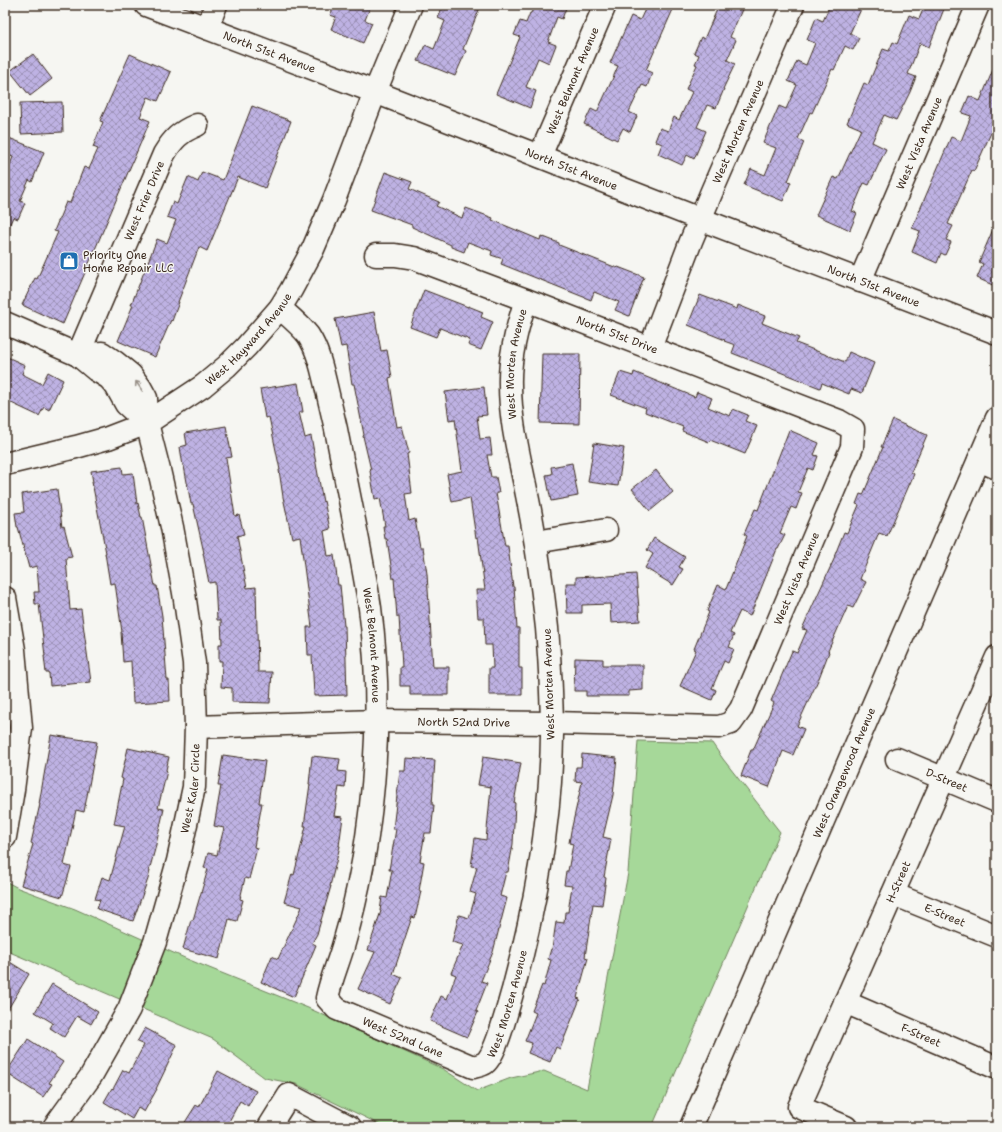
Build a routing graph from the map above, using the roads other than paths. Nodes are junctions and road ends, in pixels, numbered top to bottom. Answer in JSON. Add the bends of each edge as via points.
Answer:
{"nodes":[{"id":1,"x":146,"y":5,"type":"edge"},
{"id":2,"x":216,"y":5,"type":"edge"},
{"id":3,"x":411,"y":5,"type":"edge"},
{"id":4,"x":605,"y":5,"type":"edge"},
{"id":5,"x":793,"y":5,"type":"edge"},
{"id":6,"x":978,"y":5,"type":"edge"},
{"id":7,"x":207,"y":28,"type":"junction"},
{"id":8,"x":375,"y":92,"type":"junction"},
{"id":9,"x":196,"y":125,"type":"dead end"},
{"id":10,"x":540,"y":156,"type":"junction"},
{"id":11,"x":700,"y":219,"type":"junction"},
{"id":12,"x":376,"y":255,"type":"dead end"},
{"id":13,"x":860,"y":281,"type":"junction"},
{"id":14,"x":526,"y":300,"type":"junction"},
{"id":15,"x":280,"y":308,"type":"junction"},
{"id":16,"x":5,"y":323,"type":"edge"},
{"id":17,"x":997,"y":333,"type":"edge"},
{"id":18,"x":650,"y":348,"type":"junction"},
{"id":19,"x":78,"y":355,"type":"junction"},
{"id":20,"x":997,"y":418,"type":"edge"},
{"id":21,"x":147,"y":423,"type":"junction"},
{"id":22,"x":853,"y":429,"type":"joint"},
{"id":23,"x":5,"y":464,"type":"edge"},
{"id":24,"x":988,"y":464,"type":"edge"},
{"id":25,"x":606,"y":530,"type":"dead end"},
{"id":26,"x":536,"y":542,"type":"junction"},
{"id":27,"x":5,"y":598,"type":"edge"},
{"id":28,"x":995,"y":667,"type":"edge"},
{"id":29,"x":376,"y":721,"type":"junction"},
{"id":30,"x":552,"y":723,"type":"junction"},
{"id":31,"x":731,"y":723,"type":"joint"},
{"id":32,"x":196,"y":727,"type":"junction"},
{"id":33,"x":897,"y":759,"type":"dead end"},
{"id":34,"x":944,"y":779,"type":"junction"},
{"id":35,"x":997,"y":801,"type":"edge"},
{"id":36,"x":5,"y":837,"type":"edge"},
{"id":37,"x":893,"y":894,"type":"junction"},
{"id":38,"x":997,"y":936,"type":"edge"},
{"id":39,"x":327,"y":998,"type":"joint"},
{"id":40,"x":845,"y":1002,"type":"junction"},
{"id":41,"x":484,"y":1064,"type":"joint"},
{"id":42,"x":997,"y":1068,"type":"edge"},
{"id":43,"x":54,"y":1127,"type":"edge"},
{"id":44,"x":269,"y":1127,"type":"edge"},
{"id":45,"x":350,"y":1127,"type":"edge"},
{"id":46,"x":691,"y":1127,"type":"edge"},
{"id":47,"x":846,"y":1127,"type":"edge"}],
"edges":[{"from":1,"to":7,"type":"street","name":"North 51st Avenue"},
{"from":2,"to":7,"type":"street"},
{"from":3,"to":8,"type":"street"},
{"from":4,"to":10,"type":"street","name":"West Belmont Avenue"},
{"from":5,"to":11,"type":"street","name":"West Morten Avenue"},
{"from":6,"to":13,"type":"street","name":"West Vista Avenue"},
{"from":7,"to":8,"type":"street","name":"North 51st Avenue"},
{"from":8,"to":10,"type":"street","name":"North 51st Avenue"},
{"from":8,"to":15,"type":"street","name":"West Hayward Avenue","via":[[313,249]]},
{"from":9,"to":19,"type":"street","name":"West Frier Drive","via":[[177,135],[164,154]]},
{"from":10,"to":11,"type":"street","name":"North 51st Avenue"},
{"from":11,"to":13,"type":"street","name":"North 51st Avenue"},
{"from":11,"to":18,"type":"street","name":"West Morten Avenue"},
{"from":12,"to":14,"type":"street","name":"North 51st Drive","via":[[414,258]]},
{"from":13,"to":17,"type":"street","name":"North 51st Avenue"},
{"from":14,"to":18,"type":"street","name":"North 51st Drive"},
{"from":14,"to":26,"type":"street","name":"West Morten Avenue","via":[[514,347],[510,384],[511,409]]},
{"from":15,"to":21,"type":"street","name":"West Hayward Avenue","via":[[246,347],[203,386]]},
{"from":15,"to":29,"type":"street","name":"West Belmont Avenue","via":[[308,335],[316,349],[332,408],[370,609]]},
{"from":16,"to":19,"type":"street"},
{"from":18,"to":22,"type":"street","name":"North 51st Drive","via":[[839,421]]},
{"from":19,"to":21,"type":"street","name":"West Kaler Circle","via":[[102,353],[131,375],[146,398]]},
{"from":20,"to":24,"type":"street","name":"West Orangewood Avenue"},
{"from":21,"to":23,"type":"street","name":"West Hayward Avenue","via":[[108,438]]},
{"from":21,"to":32,"type":"street","name":"West Kaler Circle","via":[[184,593],[194,663]]},
{"from":22,"to":31,"type":"street","name":"West Vista Avenue","via":[[852,447],[741,709]]},
{"from":24,"to":46,"type":"street","name":"West Orangewood Avenue"},
{"from":25,"to":26,"type":"street"},
{"from":26,"to":30,"type":"street","name":"West Morten Avenue","via":[[550,671]]},
{"from":27,"to":36,"type":"street","via":[[14,650],[20,728]]},
{"from":28,"to":34,"type":"street","name":"H-Street"},
{"from":29,"to":30,"type":"street","name":"North 52nd Drive"},
{"from":29,"to":32,"type":"street","name":"North 52nd Drive"},
{"from":29,"to":39,"type":"street","name":"West Belmont Avenue","via":[[373,781],[362,864],[344,944],[330,981]]},
{"from":30,"to":31,"type":"street","name":"North 52nd Drive","via":[[719,727]]},
{"from":30,"to":41,"type":"street","name":"West Morten Avenue","via":[[549,788],[535,895],[508,1009],[494,1050]]},
{"from":32,"to":43,"type":"street","name":"West Kaler Circle","via":[[194,787],[178,861],[155,942],[129,1009],[91,1076]]},
{"from":33,"to":34,"type":"street","name":"D-Street"},
{"from":34,"to":35,"type":"street","name":"D-Street"},
{"from":34,"to":37,"type":"street","name":"H-Street"},
{"from":37,"to":38,"type":"street","name":"E-Street"},
{"from":37,"to":40,"type":"street","name":"H-Street"},
{"from":39,"to":41,"type":"street","name":"West 52nd Lane","via":[[337,1008],[473,1067]]},
{"from":40,"to":42,"type":"street","name":"F-Street"},
{"from":40,"to":47,"type":"street","name":"H-Street","via":[[799,1106]]},
{"from":44,"to":45,"type":"street","via":[[289,1095]]}]}
